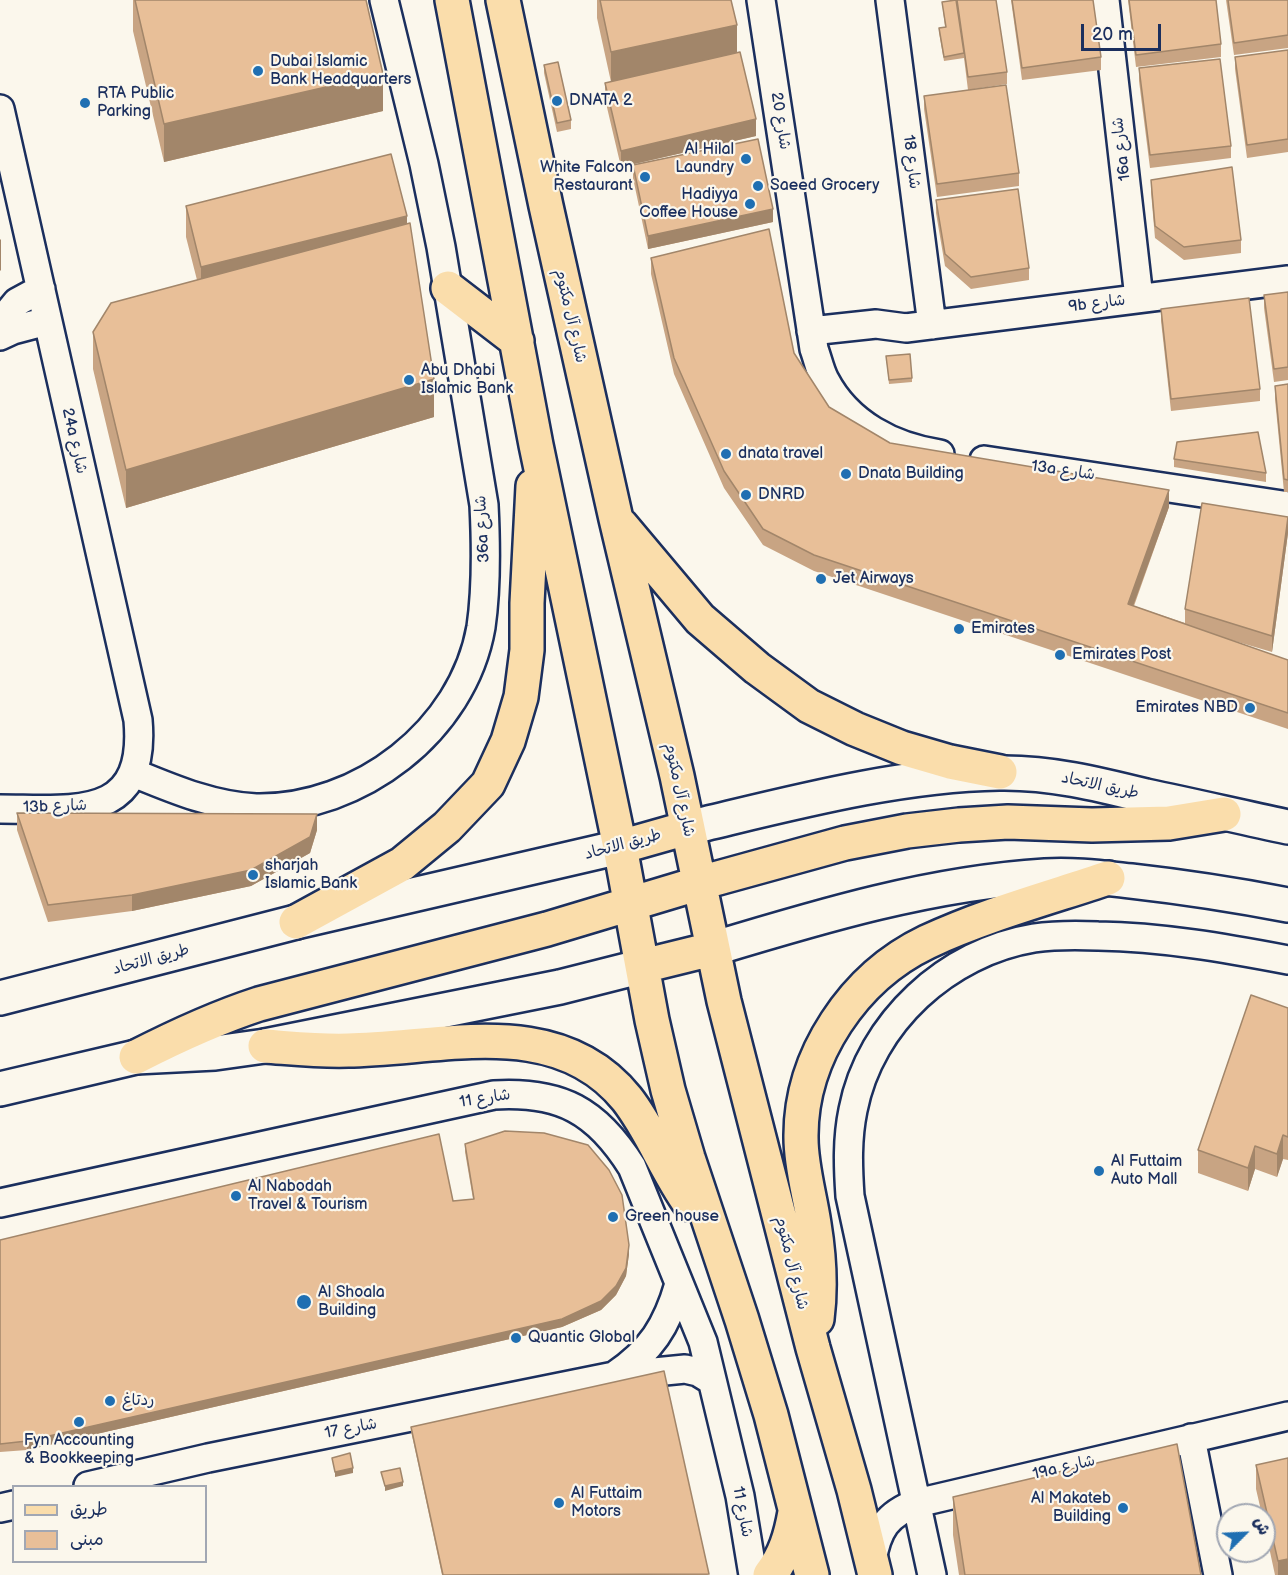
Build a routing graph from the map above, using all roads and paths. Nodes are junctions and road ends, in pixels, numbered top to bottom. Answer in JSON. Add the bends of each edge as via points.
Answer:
{"nodes":[{"id":1,"x":384,"y":0,"type":"edge"},
{"id":2,"x":453,"y":0,"type":"edge"},
{"id":3,"x":503,"y":0,"type":"edge"},
{"id":4,"x":761,"y":0,"type":"edge"},
{"id":5,"x":890,"y":0,"type":"edge"},
{"id":6,"x":1105,"y":0,"type":"edge"},
{"id":7,"x":0,"y":109,"type":"edge"},
{"id":8,"x":1288,"y":280,"type":"edge"},
{"id":9,"x":448,"y":288,"type":"junction"},
{"id":10,"x":41,"y":289,"type":"junction"},
{"id":11,"x":1139,"y":298,"type":"junction"},
{"id":12,"x":47,"y":321,"type":"junction"},
{"id":13,"x":0,"y":323,"type":"edge"},
{"id":14,"x":932,"y":325,"type":"junction"},
{"id":15,"x":0,"y":336,"type":"edge"},
{"id":16,"x":812,"y":340,"type":"junction"},
{"id":17,"x":517,"y":341,"type":"junction"},
{"id":18,"x":536,"y":445,"type":"junction"},
{"id":19,"x":1288,"y":506,"type":"edge"},
{"id":20,"x":616,"y":519,"type":"junction"},
{"id":21,"x":1000,"y":772,"type":"junction"},
{"id":22,"x":134,"y":773,"type":"junction"},
{"id":23,"x":0,"y":809,"type":"edge"},
{"id":24,"x":1224,"y":813,"type":"junction"},
{"id":25,"x":1288,"y":827,"type":"edge"},
{"id":26,"x":687,"y":828,"type":"junction"},
{"id":27,"x":620,"y":847,"type":"junction"},
{"id":28,"x":1108,"y":878,"type":"junction"},
{"id":29,"x":700,"y":883,"type":"junction"},
{"id":30,"x":632,"y":904,"type":"junction"},
{"id":31,"x":1288,"y":905,"type":"edge"},
{"id":32,"x":296,"y":922,"type":"junction"},
{"id":33,"x":712,"y":949,"type":"junction"},
{"id":34,"x":1288,"y":960,"type":"edge"},
{"id":35,"x":644,"y":966,"type":"junction"},
{"id":36,"x":16,"y":995,"type":"edge"},
{"id":37,"x":0,"y":1008,"type":"edge"},
{"id":38,"x":266,"y":1046,"type":"junction"},
{"id":39,"x":136,"y":1057,"type":"junction"},
{"id":40,"x":0,"y":1089,"type":"edge"},
{"id":41,"x":0,"y":1203,"type":"edge"},
{"id":42,"x":711,"y":1226,"type":"junction"},
{"id":43,"x":679,"y":1284,"type":"junction"},
{"id":44,"x":813,"y":1348,"type":"junction"},
{"id":45,"x":614,"y":1376,"type":"junction"},
{"id":46,"x":711,"y":1380,"type":"junction"},
{"id":47,"x":1288,"y":1416,"type":"edge"},
{"id":48,"x":1191,"y":1438,"type":"junction"},
{"id":49,"x":92,"y":1485,"type":"edge"},
{"id":50,"x":917,"y":1503,"type":"junction"},
{"id":51,"x":796,"y":1510,"type":"junction"},
{"id":52,"x":873,"y":1568,"type":"edge"},
{"id":53,"x":753,"y":1575,"type":"edge"},
{"id":54,"x":770,"y":1575,"type":"edge"},
{"id":55,"x":812,"y":1575,"type":"edge"},
{"id":56,"x":932,"y":1575,"type":"edge"},
{"id":57,"x":1218,"y":1575,"type":"edge"}],
"edges":[{"from":1,"to":9,"type":"street","name":"36a شارع","via":[[424,164]]},
{"from":2,"to":17,"type":"main road"},
{"from":3,"to":20,"type":"main road","name":"شارع آل مكتوم"},
{"from":4,"to":16,"type":"street","name":"شارع 20"},
{"from":5,"to":14,"type":"street","name":"شارع 18"},
{"from":6,"to":11,"type":"street","name":"16a شارع"},
{"from":7,"to":10,"type":"street","name":"24a شارع"},
{"from":8,"to":11,"type":"street","name":"9b شارع"},
{"from":9,"to":17,"type":"main road"},
{"from":9,"to":22,"type":"street","name":"36a شارع","via":[[481,485],[486,544],[480,629],[467,671],[446,710],[417,744],[382,772],[343,792],[300,804],[256,807],[211,802]]},
{"from":10,"to":12,"type":"street","name":"24a شارع"},
{"from":10,"to":13,"type":"street","via":[[17,302]]},
{"from":11,"to":14,"type":"street","name":"9b شارع"},
{"from":12,"to":15,"type":"street"},
{"from":12,"to":22,"type":"street","name":"24a شارع","via":[[138,720]]},
{"from":14,"to":16,"type":"street","name":"9b شارع","via":[[906,328],[878,339]]},
{"from":16,"to":19,"type":"street","name":"13a شارع","via":[[825,381],[843,406],[865,426],[891,441],[920,451]]},
{"from":17,"to":18,"type":"main road"},
{"from":18,"to":27,"type":"main road"},
{"from":18,"to":32,"type":"main road","via":[[527,650],[521,697],[508,741],[488,784],[447,827],[402,864]]},
{"from":20,"to":21,"type":"main road","via":[[700,619],[809,706],[902,748]]},
{"from":20,"to":26,"type":"main road","name":"شارع آل مكتوم"},
{"from":21,"to":24,"type":"main road","name":"طريق الاتحاد","via":[[1093,783]]},
{"from":21,"to":26,"type":"main road","name":"طريق الاتحاد","via":[[898,782]]},
{"from":22,"to":23,"type":"street","name":"13b شارع","via":[[124,788],[93,806]]},
{"from":24,"to":25,"type":"main road","name":"طريق الاتحاد"},
{"from":24,"to":29,"type":"main road","via":[[1168,823],[1008,822],[907,831],[844,843]]},
{"from":26,"to":27,"type":"main road","name":"طريق الاتحاد"},
{"from":26,"to":29,"type":"main road","name":"شارع آل مكتوم"},
{"from":27,"to":30,"type":"main road"},
{"from":27,"to":32,"type":"main road","name":"طريق الاتحاد"},
{"from":28,"to":31,"type":"main road"},
{"from":28,"to":33,"type":"main road","via":[[1046,876],[886,899]]},
{"from":28,"to":44,"type":"main road","via":[[926,943],[891,964],[861,991],[836,1023],[816,1059],[805,1098],[801,1139],[818,1266]]},
{"from":29,"to":30,"type":"main road"},
{"from":29,"to":33,"type":"main road","name":"شارع آل مكتوم"},
{"from":30,"to":35,"type":"main road"},
{"from":30,"to":39,"type":"main road","via":[[547,930],[259,1004],[216,1018]]},
{"from":32,"to":36,"type":"main road","name":"طريق الاتحاد"},
{"from":33,"to":35,"type":"main road"},
{"from":33,"to":44,"type":"main road","name":"شارع آل مكتوم"},
{"from":34,"to":50,"type":"street","via":[[1209,945],[1135,937],[1034,938],[992,949],[952,969],[912,1000],[889,1029],[867,1066],[853,1108],[848,1163],[850,1196]]},
{"from":35,"to":38,"type":"main road","via":[[560,987]]},
{"from":35,"to":42,"type":"main road","via":[[668,1090]]},
{"from":36,"to":37,"type":"main road","name":"طريق الاتحاد"},
{"from":38,"to":39,"type":"main road"},
{"from":38,"to":42,"type":"main road","via":[[348,1050],[503,1042],[561,1051],[609,1080],[627,1099],[689,1203]]},
{"from":39,"to":40,"type":"main road"},
{"from":41,"to":43,"type":"street","name":"شارع 11","via":[[494,1095],[522,1094],[549,1098],[575,1108],[598,1123],[617,1143],[632,1167]]},
{"from":42,"to":51,"type":"main road","via":[[771,1415]]},
{"from":43,"to":45,"type":"street","name":"شارع 17","via":[[658,1335]]},
{"from":43,"to":46,"type":"street","name":"شارع 11","via":[[703,1342]]},
{"from":44,"to":52,"type":"main road","name":"شارع آل مكتوم"},
{"from":45,"to":46,"type":"street","name":"شارع 17","via":[[685,1369]]},
{"from":45,"to":49,"type":"street","name":"شارع 17"},
{"from":46,"to":53,"type":"street","name":"شارع 11","via":[[740,1496]]},
{"from":47,"to":48,"type":"street","name":"19a شارع"},
{"from":48,"to":50,"type":"street","name":"19a شارع"},
{"from":48,"to":57,"type":"street"},
{"from":50,"to":52,"type":"street","name":"19a شارع","via":[[886,1522],[875,1540]]},
{"from":50,"to":56,"type":"street"},
{"from":51,"to":54,"type":"main road","via":[[784,1554]]},
{"from":51,"to":55,"type":"main road"}]}
